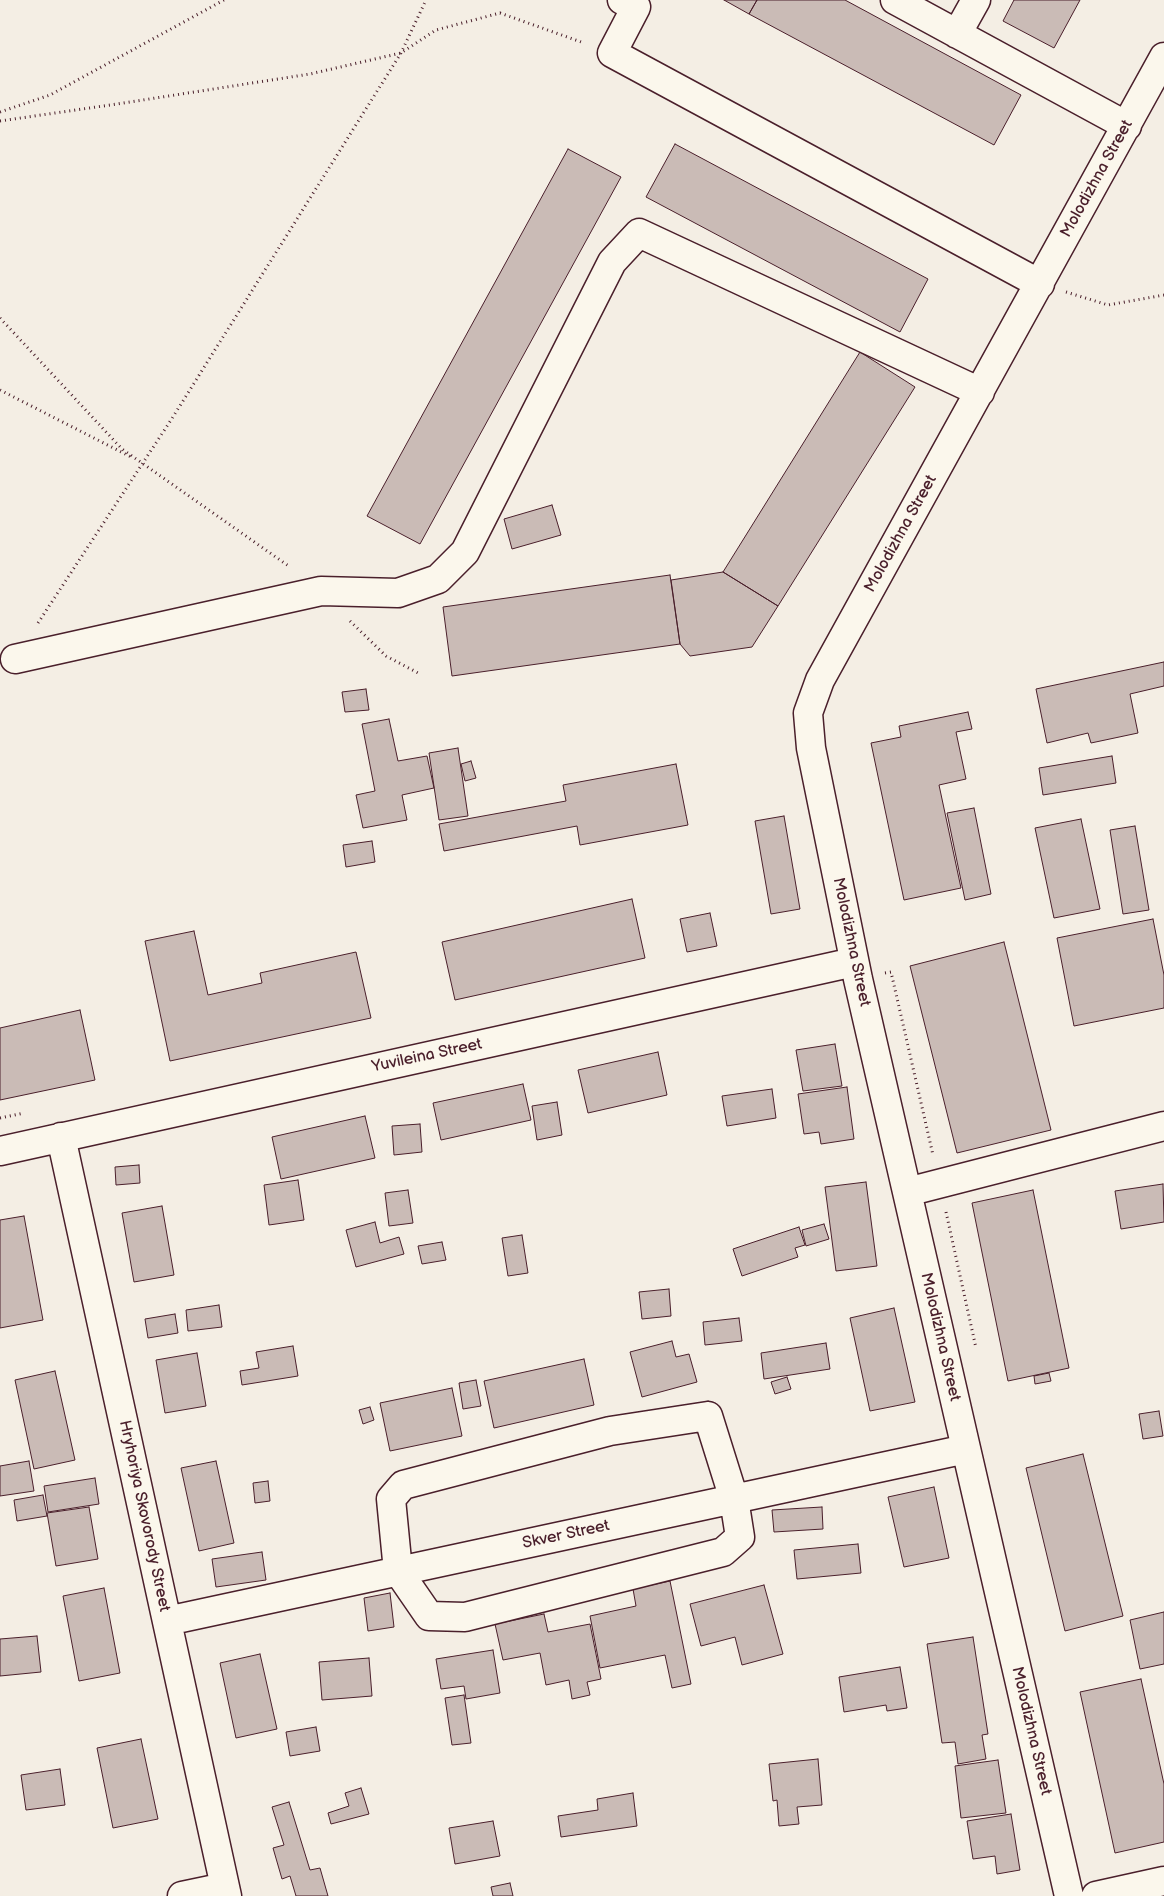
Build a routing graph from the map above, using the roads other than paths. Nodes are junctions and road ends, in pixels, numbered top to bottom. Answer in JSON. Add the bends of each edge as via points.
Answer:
{"nodes":[{"id":1,"x":622,"y":0,"type":"edge"},
{"id":2,"x":895,"y":0,"type":"edge"},
{"id":3,"x":976,"y":0,"type":"edge"},
{"id":4,"x":958,"y":34,"type":"junction"},
{"id":5,"x":1164,"y":57,"type":"edge"},
{"id":6,"x":1127,"y":126,"type":"junction"},
{"id":7,"x":1040,"y":284,"type":"junction"},
{"id":8,"x":980,"y":392,"type":"junction"},
{"id":9,"x":14,"y":659,"type":"road end"},
{"id":10,"x":856,"y":971,"type":"junction"},
{"id":11,"x":1164,"y":1126,"type":"edge"},
{"id":12,"x":61,"y":1137,"type":"junction"},
{"id":13,"x":0,"y":1151,"type":"edge"},
{"id":14,"x":907,"y":1192,"type":"junction"},
{"id":15,"x":966,"y":1449,"type":"junction"},
{"id":16,"x":734,"y":1499,"type":"junction"},
{"id":17,"x":398,"y":1572,"type":"junction"},
{"id":18,"x":167,"y":1621,"type":"junction"},
{"id":19,"x":1164,"y":1881,"type":"edge"},
{"id":20,"x":226,"y":1891,"type":"edge"},
{"id":21,"x":182,"y":1896,"type":"edge"},
{"id":22,"x":1070,"y":1896,"type":"edge"},
{"id":23,"x":1096,"y":1896,"type":"edge"}],
"edges":[{"from":1,"to":7,"type":"street","via":[[636,7],[612,53]]},
{"from":2,"to":4,"type":"street"},
{"from":3,"to":4,"type":"street"},
{"from":4,"to":6,"type":"street"},
{"from":5,"to":6,"type":"street","name":"Molodizhna Street"},
{"from":6,"to":7,"type":"street","name":"Molodizhna Street"},
{"from":7,"to":8,"type":"street","name":"Molodizhna Street"},
{"from":8,"to":9,"type":"street","via":[[639,233],[612,262],[465,552],[438,579],[398,593],[319,591]]},
{"from":8,"to":10,"type":"street","name":"Molodizhna Street","via":[[820,680],[808,713],[811,748]]},
{"from":10,"to":12,"type":"street","name":"Yuvileina Street"},
{"from":10,"to":14,"type":"street","name":"Molodizhna Street"},
{"from":11,"to":14,"type":"street"},
{"from":12,"to":13,"type":"street","name":"Yuvileina Street"},
{"from":12,"to":18,"type":"street","name":"Hryhoriya Skovorody Street"},
{"from":14,"to":15,"type":"street","name":"Molodizhna Street"},
{"from":15,"to":16,"type":"street","name":"Skver Street"},
{"from":15,"to":22,"type":"street","name":"Molodizhna Street"},
{"from":16,"to":17,"type":"street","name":"Skver Street"},
{"from":16,"to":17,"type":"street","via":[[740,1537],[723,1552],[465,1617],[429,1616]]},
{"from":16,"to":17,"type":"street","via":[[708,1416],[610,1430],[404,1485],[391,1499]]},
{"from":17,"to":18,"type":"street","name":"Skver Street"},
{"from":18,"to":20,"type":"street","name":"Hryhoriya Skovorody Street"},
{"from":19,"to":23,"type":"street"},
{"from":20,"to":21,"type":"street"}]}
